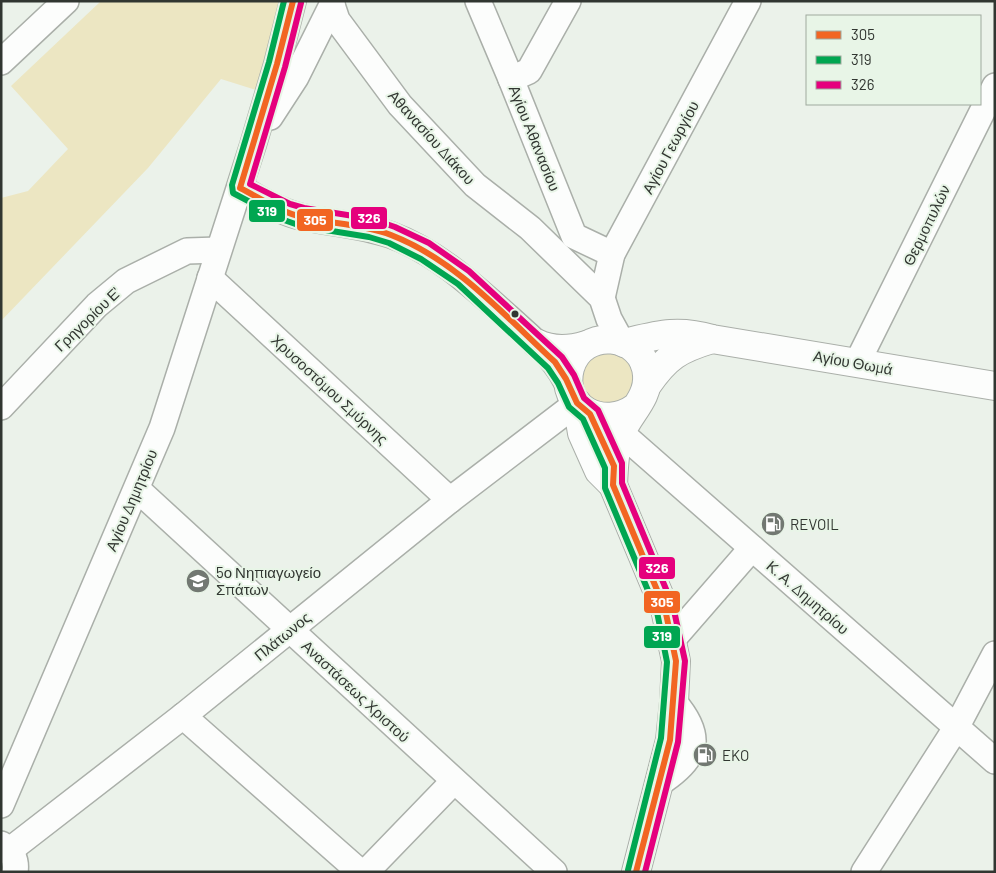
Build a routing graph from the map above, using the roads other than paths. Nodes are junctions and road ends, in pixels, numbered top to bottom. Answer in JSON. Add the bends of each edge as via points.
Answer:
{"nodes":[{"id":1,"x":66,"y":1,"type":"edge"},
{"id":2,"x":292,"y":1,"type":"edge"},
{"id":3,"x":478,"y":1,"type":"edge"},
{"id":4,"x":568,"y":1,"type":"edge"},
{"id":5,"x":748,"y":1,"type":"edge"},
{"id":6,"x":332,"y":3,"type":"edge"},
{"id":7,"x":1,"y":62,"type":"edge"},
{"id":8,"x":511,"y":78,"type":"junction"},
{"id":9,"x":995,"y":86,"type":"edge"},
{"id":10,"x":253,"y":145,"type":"junction"},
{"id":11,"x":240,"y":188,"type":"junction"},
{"id":12,"x":574,"y":236,"type":"junction"},
{"id":13,"x":218,"y":250,"type":"junction"},
{"id":14,"x":554,"y":251,"type":"junction"},
{"id":15,"x":612,"y":254,"type":"junction"},
{"id":16,"x":210,"y":278,"type":"junction"},
{"id":17,"x":614,"y":325,"type":"junction"},
{"id":18,"x":712,"y":338,"type":"junction"},
{"id":19,"x":536,"y":343,"type":"junction"},
{"id":20,"x":590,"y":344,"type":"junction"},
{"id":21,"x":857,"y":363,"type":"junction"},
{"id":22,"x":995,"y":386,"type":"edge"},
{"id":23,"x":642,"y":396,"type":"junction"},
{"id":24,"x":1,"y":407,"type":"edge"},
{"id":25,"x":580,"y":410,"type":"junction"},
{"id":26,"x":621,"y":433,"type":"junction"},
{"id":27,"x":614,"y":476,"type":"junction"},
{"id":28,"x":137,"y":489,"type":"junction"},
{"id":29,"x":450,"y":500,"type":"junction"},
{"id":30,"x":752,"y":548,"type":"junction"},
{"id":31,"x":289,"y":629,"type":"junction"},
{"id":32,"x":672,"y":640,"type":"junction"},
{"id":33,"x":995,"y":654,"type":"edge"},
{"id":34,"x":183,"y":716,"type":"junction"},
{"id":35,"x":956,"y":728,"type":"junction"},
{"id":36,"x":995,"y":761,"type":"edge"},
{"id":37,"x":454,"y":781,"type":"junction"},
{"id":38,"x":1,"y":805,"type":"edge"},
{"id":39,"x":12,"y":861,"type":"edge"},
{"id":40,"x":360,"y":872,"type":"edge"},
{"id":41,"x":366,"y":872,"type":"edge"},
{"id":42,"x":554,"y":872,"type":"edge"},
{"id":43,"x":636,"y":872,"type":"edge"},
{"id":44,"x":864,"y":872,"type":"edge"}],
"edges":[{"from":1,"to":7,"type":"street"},
{"from":2,"to":10,"type":"street"},
{"from":3,"to":8,"type":"street","name":"Αγίου Αθανασίου"},
{"from":4,"to":8,"type":"street","via":[[529,71]]},
{"from":5,"to":15,"type":"street","name":"Αγίου Γεωργίου"},
{"from":6,"to":10,"type":"street","via":[[296,76]]},
{"from":6,"to":14,"type":"street","name":"Αθανασίου Διάκου","via":[[337,20],[400,105],[475,185]]},
{"from":8,"to":12,"type":"street","name":"Αγίου Αθανασίου"},
{"from":9,"to":21,"type":"street","name":"Θερμοπυλών"},
{"from":10,"to":11,"type":"street","name":"Αγίου Δημητρίου"},
{"from":11,"to":13,"type":"street","name":"Αγίου Δημητρίου"},
{"from":11,"to":19,"type":"street","via":[[302,217],[370,228],[416,246],[463,277]]},
{"from":12,"to":14,"type":"street"},
{"from":12,"to":15,"type":"street"},
{"from":13,"to":16,"type":"street","name":"Αγίου Δημητρίου"},
{"from":13,"to":24,"type":"street","name":"Γρηγορίου Ε'","via":[[187,251],[126,281],[96,305]]},
{"from":14,"to":17,"type":"street","name":"Αθανασίου Διάκου"},
{"from":15,"to":17,"type":"street","name":"Αγίου Γεωργίου"},
{"from":16,"to":28,"type":"street","name":"Αγίου Δημητρίου","via":[[162,428]]},
{"from":16,"to":29,"type":"street","name":"Χρυσοστόμου Σμύρνης"},
{"from":17,"to":18,"type":"main road","name":"Αγίου Θωμά","via":[[662,334],[679,332]]},
{"from":17,"to":20,"type":"main road","via":[[610,339]]},
{"from":17,"to":23,"type":"main road","via":[[647,370]]},
{"from":18,"to":21,"type":"main road","name":"Αγίου Θωμά"},
{"from":18,"to":23,"type":"main road","via":[[667,359]]},
{"from":19,"to":20,"type":"main road","via":[[543,347],[568,349]]},
{"from":19,"to":25,"type":"street","via":[[561,370]]},
{"from":20,"to":25,"type":"main road","via":[[575,357],[568,381]]},
{"from":21,"to":22,"type":"main road","name":"Αγίου Θωμά"},
{"from":23,"to":25,"type":"main road","via":[[622,416],[614,418]]},
{"from":23,"to":26,"type":"main road"},
{"from":25,"to":27,"type":"main road","via":[[599,471]]},
{"from":25,"to":29,"type":"street","name":"Πλάτωνος"},
{"from":26,"to":27,"type":"main road","via":[[615,453]]},
{"from":26,"to":30,"type":"street","name":"Κ. Α. Δημητρίου"},
{"from":27,"to":32,"type":"main road","via":[[665,609]]},
{"from":28,"to":31,"type":"street","name":"Αναστάσεως Χριστού"},
{"from":28,"to":38,"type":"street","name":"Αγίου Δημητρίου"},
{"from":29,"to":31,"type":"street","name":"Πλάτωνος"},
{"from":30,"to":32,"type":"street"},
{"from":30,"to":35,"type":"street","name":"Κ. Α. Δημητρίου"},
{"from":31,"to":34,"type":"street","name":"Πλάτωνος"},
{"from":31,"to":37,"type":"street","name":"Αναστάσεως Χριστού"},
{"from":32,"to":43,"type":"main road","via":[[676,661],[670,740]]},
{"from":33,"to":35,"type":"street"},
{"from":34,"to":39,"type":"street","name":"Πλάτωνος"},
{"from":34,"to":40,"type":"street"},
{"from":35,"to":36,"type":"street","name":"Κ. Α. Δημητρίου"},
{"from":35,"to":44,"type":"street"},
{"from":37,"to":41,"type":"street"},
{"from":37,"to":42,"type":"street","name":"Αναστάσεως Χριστού"}]}
